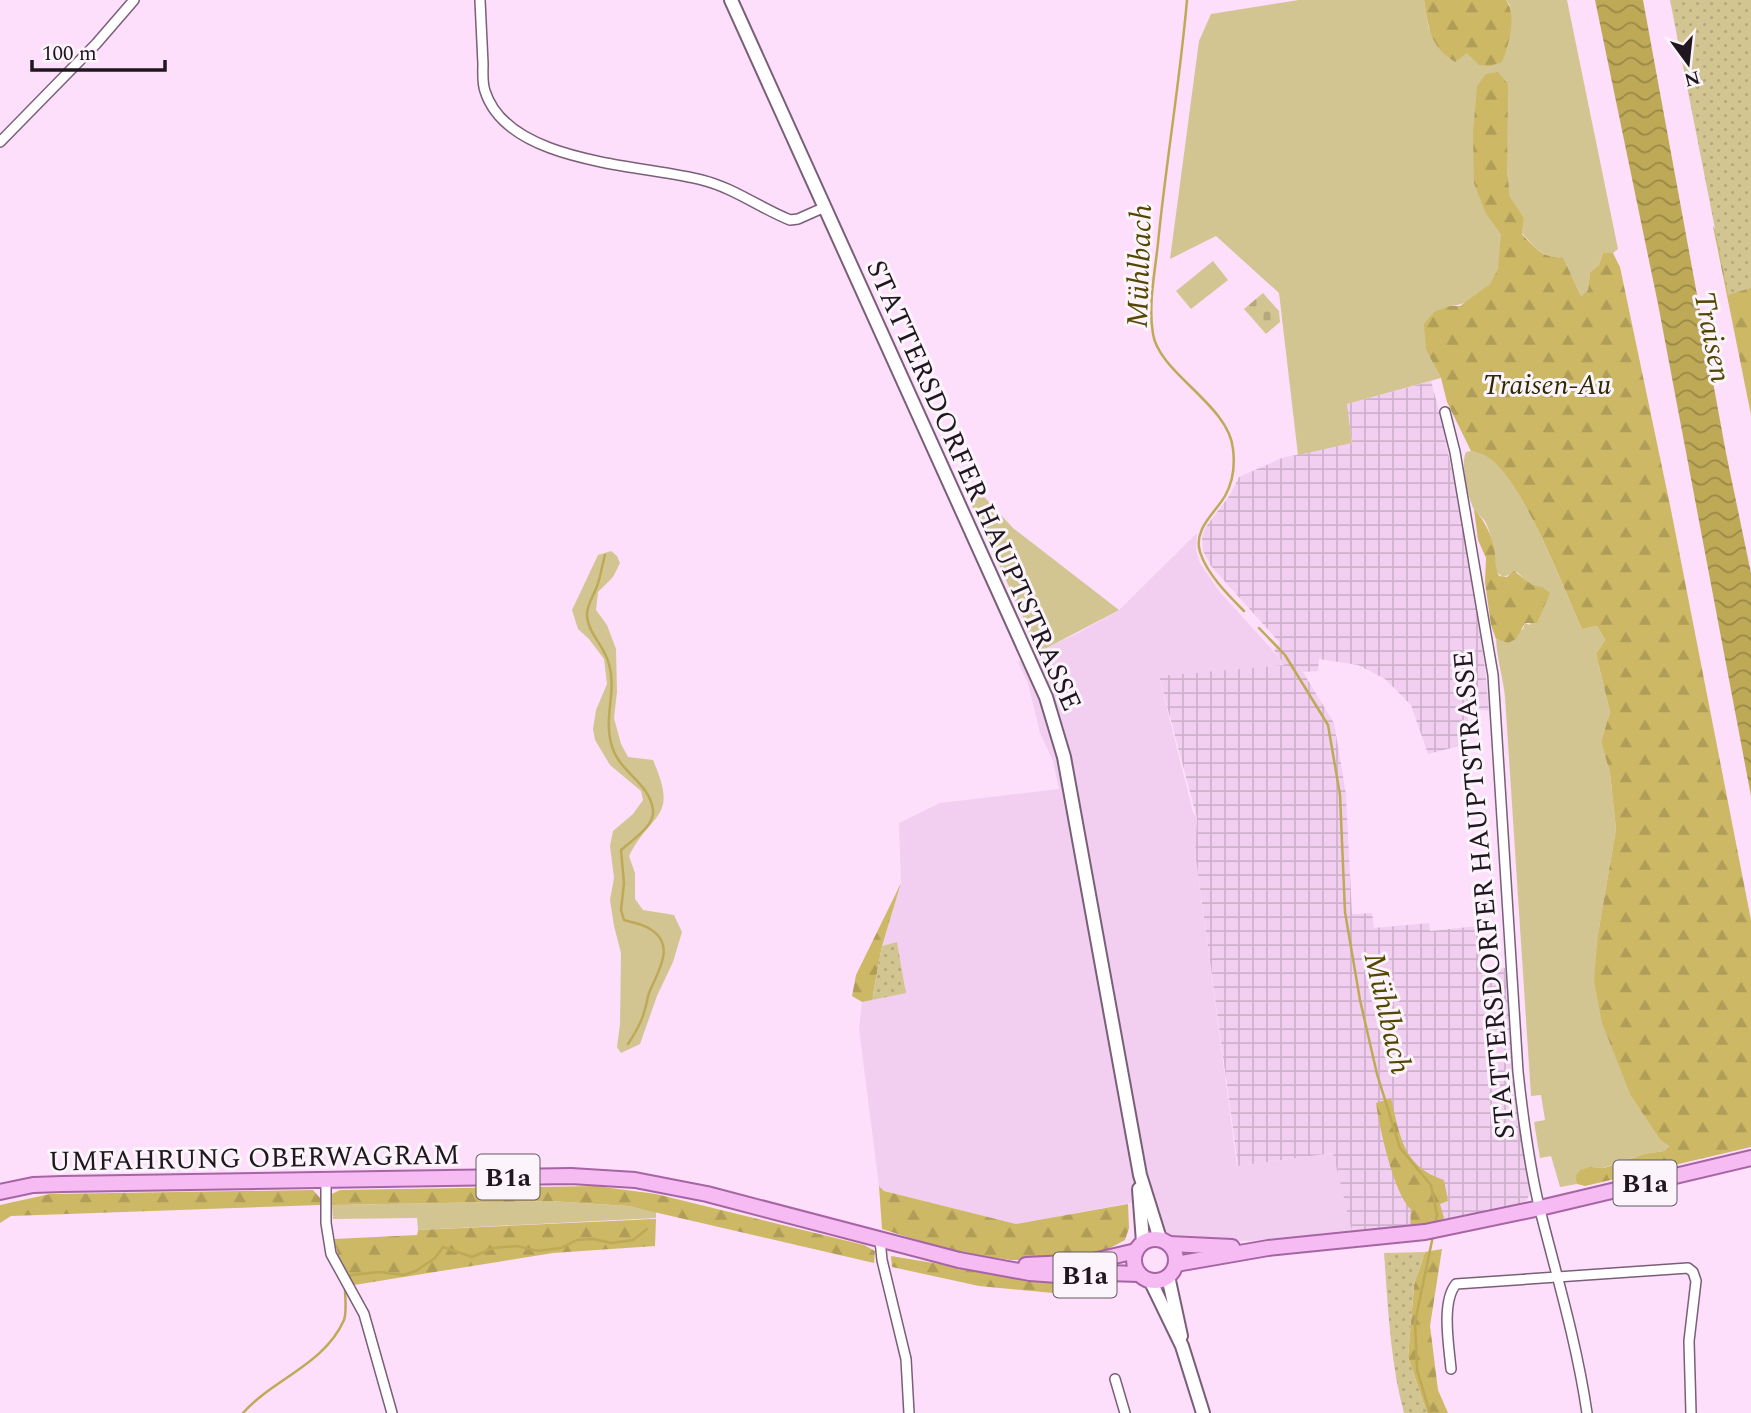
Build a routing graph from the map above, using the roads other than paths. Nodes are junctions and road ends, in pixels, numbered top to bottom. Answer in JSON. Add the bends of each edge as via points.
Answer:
{"nodes":[{"id":1,"x":134,"y":0,"type":"edge"},
{"id":2,"x":480,"y":0,"type":"edge"},
{"id":3,"x":731,"y":0,"type":"edge"},
{"id":4,"x":0,"y":142,"type":"edge"},
{"id":5,"x":825,"y":207,"type":"junction"},
{"id":6,"x":1445,"y":412,"type":"dead end"},
{"id":7,"x":1751,"y":1158,"type":"edge"},
{"id":8,"x":1140,"y":1175,"type":"junction"},
{"id":9,"x":326,"y":1180,"type":"junction"},
{"id":10,"x":0,"y":1192,"type":"edge"},
{"id":11,"x":1539,"y":1208,"type":"junction"},
{"id":12,"x":880,"y":1240,"type":"junction"},
{"id":13,"x":1165,"y":1242,"type":"junction"},
{"id":14,"x":1139,"y":1247,"type":"junction"},
{"id":15,"x":1268,"y":1248,"type":"junction"},
{"id":16,"x":1030,"y":1269,"type":"junction"},
{"id":17,"x":1172,"y":1270,"type":"junction"},
{"id":18,"x":1558,"y":1276,"type":"junction"},
{"id":19,"x":1144,"y":1277,"type":"junction"},
{"id":20,"x":1182,"y":1346,"type":"junction"},
{"id":21,"x":1451,"y":1369,"type":"dead end"},
{"id":22,"x":1115,"y":1379,"type":"dead end"},
{"id":23,"x":392,"y":1413,"type":"edge"},
{"id":24,"x":909,"y":1413,"type":"edge"},
{"id":25,"x":1125,"y":1413,"type":"edge"},
{"id":26,"x":1203,"y":1413,"type":"edge"},
{"id":27,"x":1587,"y":1413,"type":"edge"},
{"id":28,"x":1691,"y":1413,"type":"edge"}],
"edges":[{"from":1,"to":4,"type":"street"},
{"from":2,"to":5,"type":"street","via":[[484,89],[498,115],[520,134],[580,157],[705,180],[790,220]]},
{"from":3,"to":5,"type":"main road","name":"STATTERSDORFER HAUPTSTRASSE"},
{"from":5,"to":8,"type":"main road","name":"STATTERSDORFER HAUPTSTRASSE","via":[[1046,696],[1065,757]]},
{"from":6,"to":11,"type":"street","name":"STATTERSDORFER HAUPTSTRASSE","via":[[1493,675],[1518,1072]]},
{"from":7,"to":11,"type":"main road","number":"B1a"},
{"from":8,"to":13,"type":"main road","name":"STATTERSDORFER HAUPTSTRASSE"},
{"from":8,"to":14,"type":"main road","name":"STATTERSDORFER HAUPTSTRASSE"},
{"from":9,"to":10,"type":"main road","name":"UMFAHRUNG OBERWAGRAM","number":"B1a","via":[[52,1184]]},
{"from":9,"to":12,"type":"main road","name":"UMFAHRUNG OBERWAGRAM","number":"B1a","via":[[571,1176],[635,1180],[707,1194]]},
{"from":9,"to":23,"type":"street","via":[[328,1244],[369,1328]]},
{"from":11,"to":15,"type":"main road","number":"B1a","via":[[1425,1232]]},
{"from":11,"to":18,"type":"street","name":"STATTERSDORFER HAUPTSTRASSE"},
{"from":12,"to":16,"type":"main road","number":"B1a","via":[[959,1260]]},
{"from":12,"to":24,"type":"street","via":[[906,1359]]},
{"from":13,"to":14,"type":"main road","number":"B1a","via":[[1148,1240]]},
{"from":13,"to":15,"type":"main road","number":"B1a"},
{"from":13,"to":17,"type":"main road","via":[[1175,1253]]},
{"from":14,"to":16,"type":"main road","number":"B1a","via":[[1089,1262]]},
{"from":14,"to":19,"type":"main road","number":"B1a","via":[[1134,1263]]},
{"from":15,"to":17,"type":"main road","number":"B1a"},
{"from":16,"to":19,"type":"main road","number":"B1a","via":[[1071,1276]]},
{"from":17,"to":19,"type":"main road","number":"B1a","via":[[1162,1279]]},
{"from":17,"to":20,"type":"main road"},
{"from":18,"to":21,"type":"street","via":[[1456,1284],[1448,1304]]},
{"from":18,"to":27,"type":"street","name":"STATTERSDORFER HAUPTSTRASSE"},
{"from":18,"to":28,"type":"street","via":[[1688,1268],[1693,1272]]},
{"from":19,"to":20,"type":"main road"},
{"from":20,"to":26,"type":"main road"},
{"from":22,"to":25,"type":"street"}]}
